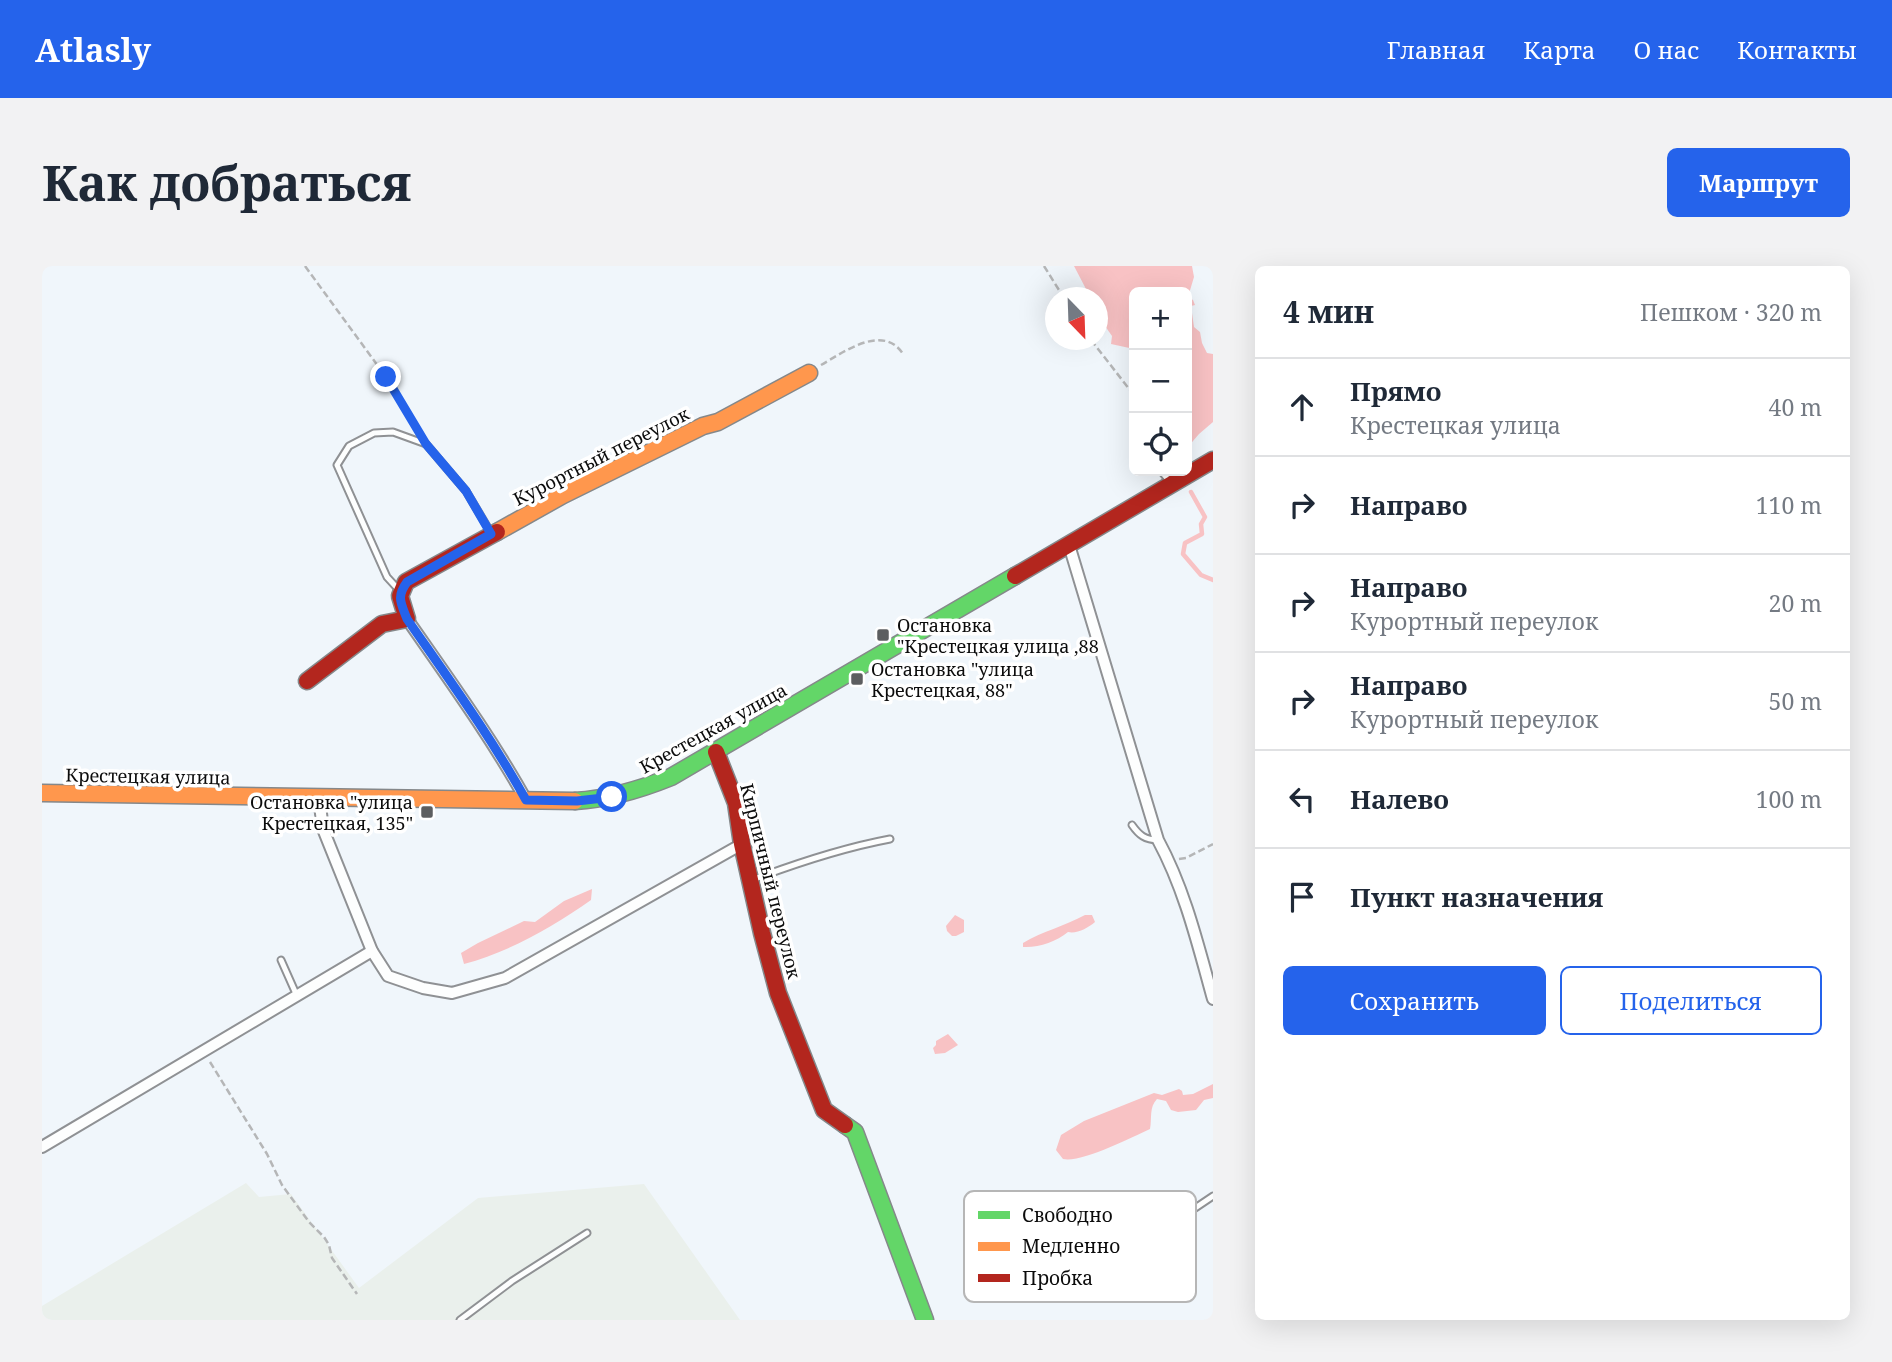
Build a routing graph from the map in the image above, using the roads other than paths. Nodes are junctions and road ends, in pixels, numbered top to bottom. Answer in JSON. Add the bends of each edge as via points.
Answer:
{"nodes":[{"id":1,"x":809,"y":373,"type":"road end"},
{"id":2,"x":1213,"y":460,"type":"edge"},
{"id":3,"x":1165,"y":476,"type":"edge"},
{"id":4,"x":1172,"y":484,"type":"junction"},
{"id":5,"x":491,"y":534,"type":"junction"},
{"id":6,"x":1069,"y":545,"type":"junction"},
{"id":7,"x":400,"y":591,"type":"junction"},
{"id":8,"x":407,"y":619,"type":"junction"},
{"id":9,"x":307,"y":681,"type":"dead end"},
{"id":10,"x":716,"y":752,"type":"junction"},
{"id":11,"x":42,"y":793,"type":"edge"},
{"id":12,"x":319,"y":798,"type":"junction"},
{"id":13,"x":526,"y":800,"type":"junction"},
{"id":14,"x":1132,"y":825,"type":"dead end"},
{"id":15,"x":890,"y":839,"type":"dead end"},
{"id":16,"x":1158,"y":840,"type":"junction"},
{"id":17,"x":742,"y":844,"type":"junction"},
{"id":18,"x":750,"y":881,"type":"junction"},
{"id":19,"x":372,"y":951,"type":"junction"},
{"id":20,"x":281,"y":960,"type":"dead end"},
{"id":21,"x":297,"y":996,"type":"junction"},
{"id":22,"x":1213,"y":999,"type":"edge"},
{"id":23,"x":42,"y":1147,"type":"edge"},
{"id":24,"x":1213,"y":1196,"type":"edge"},
{"id":25,"x":1196,"y":1207,"type":"edge"},
{"id":26,"x":587,"y":1233,"type":"dead end"},
{"id":27,"x":460,"y":1320,"type":"edge"},
{"id":28,"x":925,"y":1320,"type":"edge"}],
"edges":[{"from":1,"to":5,"type":"main road","name":"Курортный переулок"},
{"from":2,"to":4,"type":"main road","name":"Крестецкая улица"},
{"from":3,"to":4,"type":"lane"},
{"from":4,"to":6,"type":"main road","name":"Крестецкая улица"},
{"from":5,"to":7,"type":"main road","name":"Курортный переулок","via":[[407,582]]},
{"from":5,"to":7,"type":"lane","via":[[466,491],[426,444],[394,432],[374,433],[349,446],[337,465],[387,577]]},
{"from":6,"to":10,"type":"main road","name":"Крестецкая улица"},
{"from":6,"to":16,"type":"street"},
{"from":7,"to":8,"type":"main road"},
{"from":8,"to":9,"type":"main road","via":[[382,624]]},
{"from":8,"to":13,"type":"street"},
{"from":10,"to":13,"type":"main road","name":"Крестецкая улица","via":[[671,777],[612,797]]},
{"from":10,"to":17,"type":"main road","name":"Кирпичный переулок","via":[[736,803]]},
{"from":11,"to":12,"type":"main road","name":"Крестецкая улица"},
{"from":12,"to":13,"type":"main road","name":"Крестецкая улица"},
{"from":12,"to":19,"type":"street","via":[[323,829]]},
{"from":14,"to":16,"type":"lane","via":[[1148,840]]},
{"from":15,"to":18,"type":"lane","via":[[813,858]]},
{"from":16,"to":22,"type":"street","via":[[1183,895]]},
{"from":17,"to":18,"type":"main road","name":"Кирпичный переулок"},
{"from":17,"to":19,"type":"street","via":[[505,978],[452,993],[423,988],[388,976]]},
{"from":18,"to":28,"type":"main road","name":"Кирпичный переулок","via":[[778,993],[824,1110],[855,1132]]},
{"from":19,"to":21,"type":"street"},
{"from":20,"to":21,"type":"lane"},
{"from":21,"to":23,"type":"street"},
{"from":24,"to":25,"type":"lane"},
{"from":26,"to":27,"type":"lane"}]}
